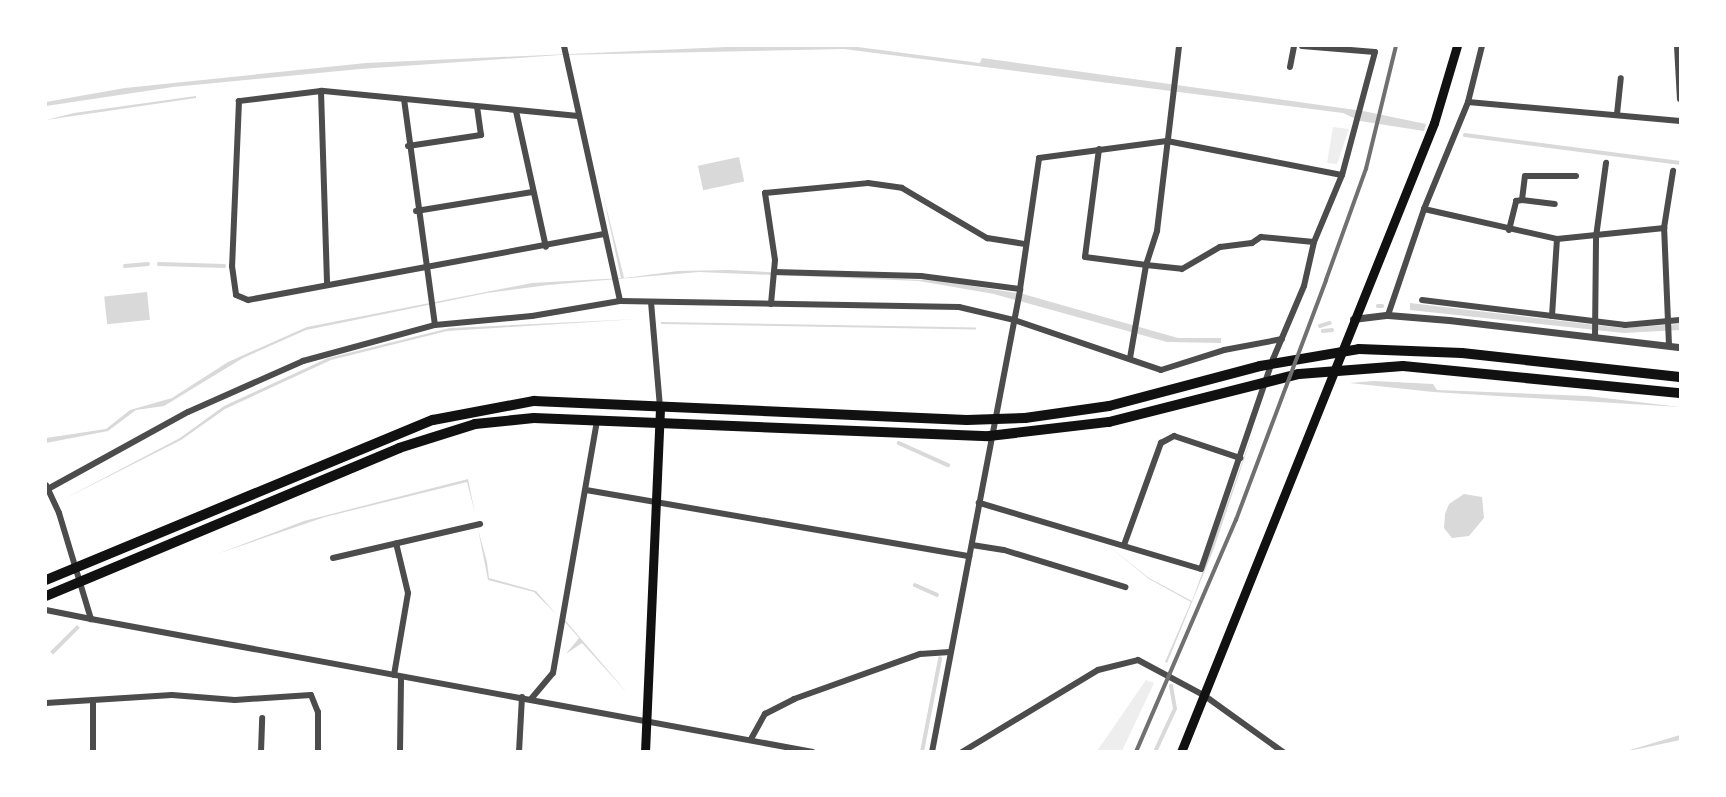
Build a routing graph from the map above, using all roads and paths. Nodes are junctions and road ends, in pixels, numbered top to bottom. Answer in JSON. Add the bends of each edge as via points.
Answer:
{"nodes":[{"id":1,"x":564,"y":46,"type":"edge"},
{"id":2,"x":1179,"y":46,"type":"edge"},
{"id":3,"x":1294,"y":46,"type":"edge"},
{"id":4,"x":1301,"y":46,"type":"edge"},
{"id":5,"x":1457,"y":46,"type":"edge"},
{"id":6,"x":1482,"y":46,"type":"edge"},
{"id":7,"x":1677,"y":46,"type":"edge"},
{"id":8,"x":1290,"y":67,"type":"dead end"},
{"id":9,"x":1621,"y":78,"type":"dead end"},
{"id":10,"x":321,"y":91,"type":"junction"},
{"id":11,"x":404,"y":99,"type":"junction"},
{"id":12,"x":1681,"y":99,"type":"edge"},
{"id":13,"x":1468,"y":102,"type":"junction"},
{"id":14,"x":477,"y":107,"type":"junction"},
{"id":15,"x":516,"y":111,"type":"junction"},
{"id":16,"x":1617,"y":114,"type":"junction"},
{"id":17,"x":578,"y":116,"type":"junction"},
{"id":18,"x":1681,"y":121,"type":"edge"},
{"id":19,"x":1167,"y":141,"type":"junction"},
{"id":20,"x":408,"y":146,"type":"junction"},
{"id":21,"x":1099,"y":149,"type":"junction"},
{"id":22,"x":1606,"y":163,"type":"dead end"},
{"id":23,"x":1673,"y":171,"type":"dead end"},
{"id":24,"x":1342,"y":175,"type":"junction"},
{"id":25,"x":1576,"y":176,"type":"dead end"},
{"id":26,"x":532,"y":192,"type":"junction"},
{"id":27,"x":1522,"y":200,"type":"junction"},
{"id":28,"x":1555,"y":204,"type":"dead end"},
{"id":29,"x":1424,"y":209,"type":"junction"},
{"id":30,"x":416,"y":211,"type":"junction"},
{"id":31,"x":1664,"y":228,"type":"junction"},
{"id":32,"x":1509,"y":230,"type":"junction"},
{"id":33,"x":604,"y":234,"type":"junction"},
{"id":34,"x":1597,"y":237,"type":"junction"},
{"id":35,"x":1557,"y":239,"type":"junction"},
{"id":36,"x":1314,"y":242,"type":"junction"},
{"id":37,"x":1026,"y":244,"type":"junction"},
{"id":38,"x":546,"y":247,"type":"junction"},
{"id":39,"x":1146,"y":265,"type":"junction"},
{"id":40,"x":427,"y":269,"type":"junction"},
{"id":41,"x":774,"y":272,"type":"junction"},
{"id":42,"x":327,"y":284,"type":"junction"},
{"id":43,"x":1020,"y":289,"type":"junction"},
{"id":44,"x":1422,"y":300,"type":"dead end"},
{"id":45,"x":620,"y":301,"type":"junction"},
{"id":46,"x":651,"y":302,"type":"junction"},
{"id":47,"x":771,"y":304,"type":"junction"},
{"id":48,"x":1388,"y":315,"type":"junction"},
{"id":49,"x":1552,"y":316,"type":"junction"},
{"id":50,"x":1353,"y":319,"type":"junction"},
{"id":51,"x":1014,"y":320,"type":"junction"},
{"id":52,"x":1668,"y":320,"type":"junction"},
{"id":53,"x":1681,"y":320,"type":"edge"},
{"id":54,"x":1596,"y":322,"type":"junction"},
{"id":55,"x":435,"y":325,"type":"junction"},
{"id":56,"x":1595,"y":337,"type":"junction"},
{"id":57,"x":1282,"y":339,"type":"junction"},
{"id":58,"x":1669,"y":345,"type":"junction"},
{"id":59,"x":1681,"y":347,"type":"edge"},
{"id":60,"x":1130,"y":358,"type":"junction"},
{"id":61,"x":1681,"y":377,"type":"edge"},
{"id":62,"x":1681,"y":393,"type":"edge"},
{"id":63,"x":660,"y":407,"type":"junction"},
{"id":64,"x":995,"y":419,"type":"junction"},
{"id":65,"x":597,"y":420,"type":"junction"},
{"id":66,"x":660,"y":424,"type":"junction"},
{"id":67,"x":989,"y":436,"type":"junction"},
{"id":68,"x":1240,"y":458,"type":"junction"},
{"id":69,"x":46,"y":488,"type":"edge"},
{"id":70,"x":586,"y":490,"type":"junction"},
{"id":71,"x":654,"y":501,"type":"junction"},
{"id":72,"x":979,"y":503,"type":"junction"},
{"id":73,"x":480,"y":524,"type":"dead end"},
{"id":74,"x":396,"y":543,"type":"junction"},
{"id":75,"x":972,"y":545,"type":"junction"},
{"id":76,"x":1124,"y":545,"type":"junction"},
{"id":77,"x":969,"y":556,"type":"junction"},
{"id":78,"x":332,"y":558,"type":"dead end"},
{"id":79,"x":75,"y":569,"type":"junction"},
{"id":80,"x":46,"y":580,"type":"edge"},
{"id":81,"x":79,"y":583,"type":"junction"},
{"id":82,"x":1125,"y":587,"type":"dead end"},
{"id":83,"x":46,"y":596,"type":"edge"},
{"id":84,"x":46,"y":610,"type":"edge"},
{"id":85,"x":91,"y":619,"type":"junction"},
{"id":86,"x":950,"y":652,"type":"junction"},
{"id":87,"x":398,"y":676,"type":"junction"},
{"id":88,"x":1205,"y":696,"type":"junction"},
{"id":89,"x":522,"y":697,"type":"junction"},
{"id":90,"x":531,"y":699,"type":"junction"},
{"id":91,"x":93,"y":700,"type":"junction"},
{"id":92,"x":46,"y":703,"type":"edge"},
{"id":93,"x":262,"y":718,"type":"dead end"},
{"id":94,"x":647,"y":723,"type":"junction"},
{"id":95,"x":751,"y":739,"type":"junction"},
{"id":96,"x":781,"y":748,"type":"edge"},
{"id":97,"x":93,"y":751,"type":"edge"},
{"id":98,"x":261,"y":751,"type":"edge"},
{"id":99,"x":318,"y":751,"type":"edge"},
{"id":100,"x":400,"y":751,"type":"edge"},
{"id":101,"x":519,"y":751,"type":"edge"},
{"id":102,"x":645,"y":751,"type":"edge"},
{"id":103,"x":813,"y":751,"type":"edge"},
{"id":104,"x":932,"y":751,"type":"edge"},
{"id":105,"x":962,"y":751,"type":"edge"},
{"id":106,"x":1181,"y":751,"type":"edge"},
{"id":107,"x":1283,"y":751,"type":"edge"}],
"edges":[{"from":1,"to":17,"type":"street"},
{"from":2,"to":19,"type":"street"},
{"from":3,"to":8,"type":"street"},
{"from":4,"to":24,"type":"street","via":[[1375,52]]},
{"from":5,"to":50,"type":"main road","via":[[1434,123]]},
{"from":6,"to":13,"type":"street"},
{"from":7,"to":12,"type":"street"},
{"from":9,"to":16,"type":"street"},
{"from":10,"to":11,"type":"street"},
{"from":10,"to":42,"type":"street"},
{"from":10,"to":42,"type":"street","via":[[239,101],[232,266],[236,295],[248,300]]},
{"from":11,"to":14,"type":"street"},
{"from":11,"to":20,"type":"street"},
{"from":13,"to":16,"type":"street"},
{"from":13,"to":29,"type":"street"},
{"from":14,"to":15,"type":"street"},
{"from":14,"to":20,"type":"street","via":[[481,135]]},
{"from":15,"to":17,"type":"street"},
{"from":15,"to":26,"type":"street"},
{"from":16,"to":18,"type":"street"},
{"from":17,"to":33,"type":"street"},
{"from":19,"to":21,"type":"street"},
{"from":19,"to":24,"type":"street"},
{"from":19,"to":39,"type":"street","via":[[1157,231]]},
{"from":20,"to":30,"type":"street"},
{"from":21,"to":37,"type":"street","via":[[1040,158]]},
{"from":21,"to":39,"type":"street","via":[[1084,257]]},
{"from":22,"to":34,"type":"street"},
{"from":23,"to":31,"type":"street"},
{"from":24,"to":36,"type":"street"},
{"from":25,"to":27,"type":"street","via":[[1525,176]]},
{"from":26,"to":30,"type":"street"},
{"from":26,"to":38,"type":"street"},
{"from":27,"to":28,"type":"street"},
{"from":27,"to":32,"type":"street","via":[[1516,201]]},
{"from":29,"to":32,"type":"street"},
{"from":29,"to":48,"type":"street"},
{"from":30,"to":40,"type":"street"},
{"from":31,"to":34,"type":"street"},
{"from":31,"to":52,"type":"street"},
{"from":32,"to":35,"type":"street"},
{"from":33,"to":38,"type":"street"},
{"from":33,"to":45,"type":"street"},
{"from":34,"to":35,"type":"street"},
{"from":34,"to":54,"type":"street"},
{"from":35,"to":49,"type":"street"},
{"from":36,"to":39,"type":"street","via":[[1261,237],[1252,243],[1220,247],[1182,270]]},
{"from":36,"to":57,"type":"street","via":[[1304,286]]},
{"from":37,"to":41,"type":"street","via":[[987,237],[902,188],[868,183],[765,193]]},
{"from":37,"to":43,"type":"street"},
{"from":38,"to":40,"type":"street"},
{"from":39,"to":60,"type":"street"},
{"from":40,"to":42,"type":"street"},
{"from":40,"to":55,"type":"street"},
{"from":41,"to":43,"type":"street","via":[[921,276]]},
{"from":41,"to":47,"type":"street"},
{"from":43,"to":51,"type":"street"},
{"from":44,"to":49,"type":"street"},
{"from":45,"to":46,"type":"street"},
{"from":45,"to":55,"type":"street","via":[[532,316]]},
{"from":46,"to":47,"type":"street"},
{"from":46,"to":63,"type":"street"},
{"from":47,"to":51,"type":"street","via":[[959,307]]},
{"from":48,"to":50,"type":"street"},
{"from":48,"to":56,"type":"street"},
{"from":49,"to":54,"type":"street"},
{"from":50,"to":88,"type":"main road"},
{"from":51,"to":60,"type":"street"},
{"from":51,"to":64,"type":"street"},
{"from":52,"to":53,"type":"street"},
{"from":52,"to":54,"type":"street"},
{"from":52,"to":58,"type":"street"},
{"from":54,"to":56,"type":"street"},
{"from":55,"to":69,"type":"street","via":[[292,366],[188,412]]},
{"from":56,"to":58,"type":"street"},
{"from":57,"to":60,"type":"street","via":[[1224,350],[1161,370]]},
{"from":57,"to":68,"type":"street"},
{"from":58,"to":59,"type":"street"},
{"from":61,"to":64,"type":"highway","via":[[1462,353],[1359,349],[1260,366],[1108,406]]},
{"from":62,"to":67,"type":"highway","via":[[1461,369],[1351,369],[1253,384],[1109,422]]},
{"from":63,"to":64,"type":"highway"},
{"from":63,"to":66,"type":"main road"},
{"from":63,"to":79,"type":"highway","via":[[534,401],[433,420]]},
{"from":64,"to":67,"type":"street"},
{"from":65,"to":66,"type":"highway"},
{"from":65,"to":70,"type":"street"},
{"from":65,"to":81,"type":"highway","via":[[534,418],[475,424],[435,435]]},
{"from":66,"to":67,"type":"highway"},
{"from":66,"to":71,"type":"main road"},
{"from":67,"to":72,"type":"street"},
{"from":68,"to":76,"type":"street","via":[[1174,436],[1160,443]]},
{"from":68,"to":76,"type":"street","via":[[1201,569]]},
{"from":69,"to":79,"type":"street"},
{"from":70,"to":71,"type":"street"},
{"from":70,"to":90,"type":"street","via":[[553,673]]},
{"from":71,"to":77,"type":"street"},
{"from":71,"to":94,"type":"main road"},
{"from":72,"to":75,"type":"street"},
{"from":72,"to":76,"type":"street"},
{"from":73,"to":74,"type":"street"},
{"from":74,"to":78,"type":"street"},
{"from":74,"to":87,"type":"street","via":[[408,593]]},
{"from":75,"to":77,"type":"street"},
{"from":75,"to":82,"type":"street","via":[[1004,550]]},
{"from":77,"to":86,"type":"street"},
{"from":79,"to":80,"type":"highway"},
{"from":79,"to":81,"type":"street"},
{"from":81,"to":83,"type":"highway"},
{"from":81,"to":85,"type":"street"},
{"from":84,"to":85,"type":"street"},
{"from":85,"to":87,"type":"street"},
{"from":86,"to":95,"type":"street","via":[[920,654],[794,699],[765,714]]},
{"from":86,"to":104,"type":"street"},
{"from":87,"to":89,"type":"street"},
{"from":87,"to":100,"type":"street"},
{"from":88,"to":105,"type":"street","via":[[1138,660],[1114,663]]},
{"from":88,"to":106,"type":"main road"},
{"from":88,"to":107,"type":"street"},
{"from":89,"to":90,"type":"street"},
{"from":89,"to":101,"type":"street"},
{"from":90,"to":94,"type":"street"},
{"from":91,"to":92,"type":"street"},
{"from":91,"to":97,"type":"street"},
{"from":91,"to":99,"type":"street","via":[[311,695],[318,712]]},
{"from":93,"to":98,"type":"street"},
{"from":94,"to":95,"type":"street"},
{"from":94,"to":102,"type":"main road"},
{"from":95,"to":96,"type":"street"},
{"from":96,"to":103,"type":"street"}]}
